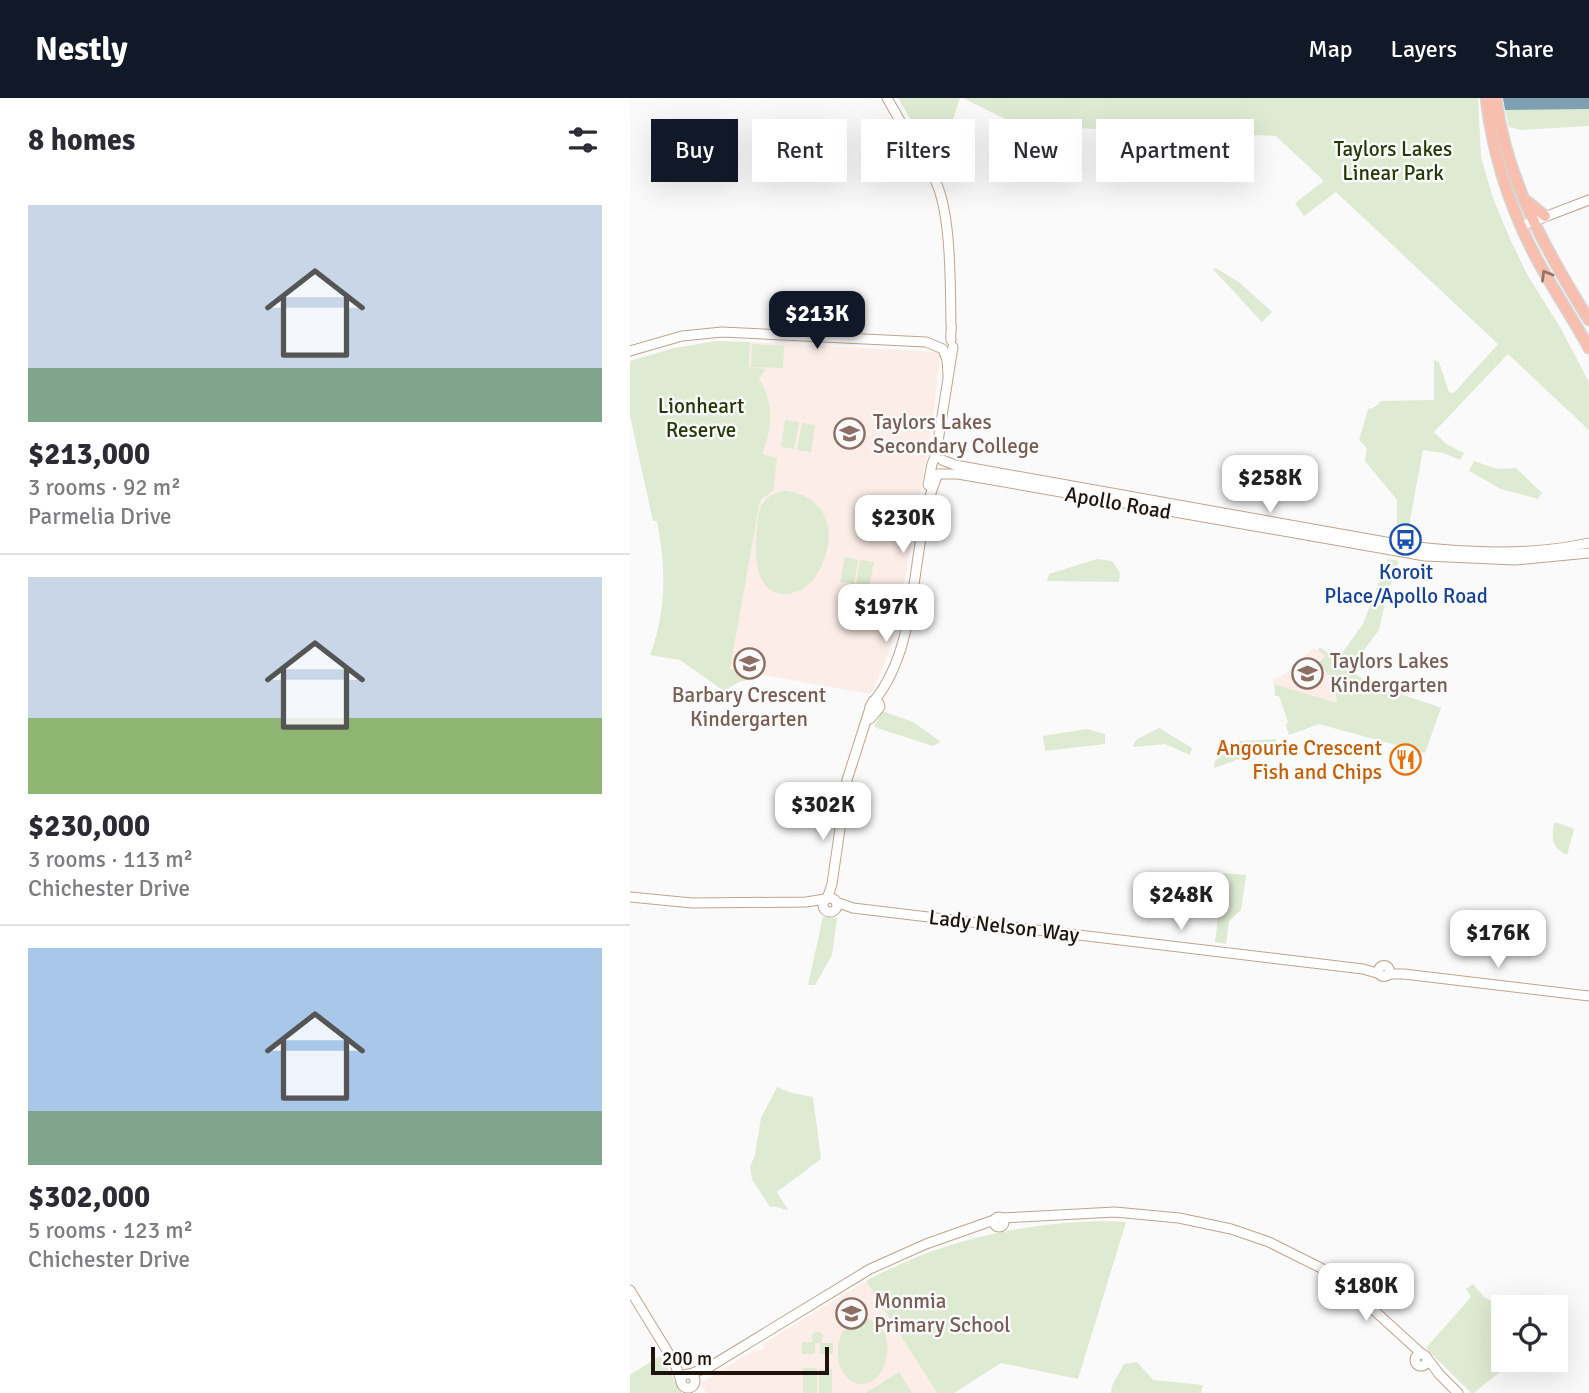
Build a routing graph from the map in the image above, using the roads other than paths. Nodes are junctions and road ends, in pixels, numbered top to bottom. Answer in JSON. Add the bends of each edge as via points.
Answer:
{"nodes":[{"id":1,"x":887,"y":98,"type":"edge"},
{"id":2,"x":1496,"y":98,"type":"edge"},
{"id":3,"x":1490,"y":105,"type":"edge"},
{"id":4,"x":1523,"y":198,"type":"junction"},
{"id":5,"x":1589,"y":200,"type":"edge"},
{"id":6,"x":1566,"y":209,"type":"junction"},
{"id":7,"x":1545,"y":215,"type":"junction"},
{"id":8,"x":1534,"y":224,"type":"junction"},
{"id":9,"x":1522,"y":229,"type":"junction"},
{"id":10,"x":1589,"y":320,"type":"edge"},
{"id":11,"x":946,"y":344,"type":"junction"},
{"id":12,"x":1589,"y":348,"type":"edge"},
{"id":13,"x":631,"y":351,"type":"edge"},
{"id":14,"x":939,"y":459,"type":"junction"},
{"id":15,"x":936,"y":472,"type":"junction"},
{"id":16,"x":1589,"y":543,"type":"edge"},
{"id":17,"x":1589,"y":552,"type":"edge"},
{"id":18,"x":630,"y":897,"type":"edge"},
{"id":19,"x":830,"y":903,"type":"junction"},
{"id":20,"x":1589,"y":996,"type":"edge"},
{"id":21,"x":630,"y":1290,"type":"edge"},
{"id":22,"x":691,"y":1383,"type":"edge"},
{"id":23,"x":1458,"y":1393,"type":"edge"}],
"edges":[{"from":1,"to":11,"type":"street","via":[[938,186],[947,227],[950,314]]},
{"from":2,"to":3,"type":"main road"},
{"from":3,"to":4,"type":"main road"},
{"from":3,"to":9,"type":"main road","via":[[1501,174]]},
{"from":4,"to":7,"type":"main road"},
{"from":4,"to":8,"type":"main road"},
{"from":5,"to":6,"type":"street"},
{"from":6,"to":7,"type":"street"},
{"from":6,"to":8,"type":"street"},
{"from":7,"to":8,"type":"street"},
{"from":8,"to":9,"type":"street"},
{"from":8,"to":10,"type":"main road"},
{"from":12,"to":9,"type":"main road","one_way":true},
{"from":11,"to":13,"type":"street","via":[[722,332],[682,336]]},
{"from":11,"to":14,"type":"street"},
{"from":14,"to":15,"type":"street"},
{"from":14,"to":16,"type":"street","name":"Apollo Road","via":[[1408,546],[1505,551]]},
{"from":15,"to":17,"type":"street","name":"Apollo Road","via":[[1425,556],[1515,560]]},
{"from":15,"to":19,"type":"street","via":[[900,651],[865,726],[845,790]]},
{"from":18,"to":19,"type":"street"},
{"from":19,"to":20,"type":"street","name":"Lady Nelson Way"},
{"from":21,"to":22,"type":"street"},
{"from":22,"to":23,"type":"street","via":[[711,1366],[870,1269],[926,1244],[974,1228],[1027,1218],[1134,1213],[1231,1228],[1321,1268],[1356,1294]]}]}
